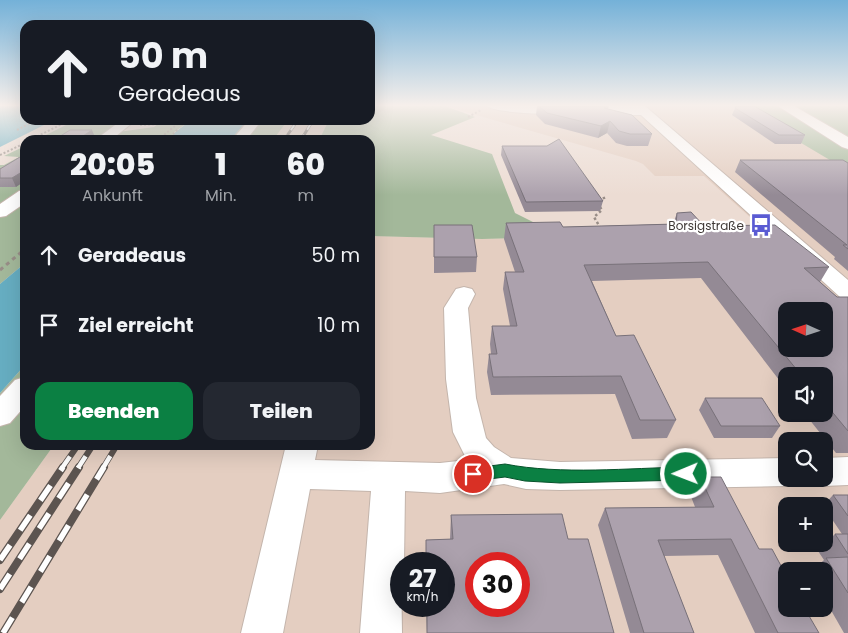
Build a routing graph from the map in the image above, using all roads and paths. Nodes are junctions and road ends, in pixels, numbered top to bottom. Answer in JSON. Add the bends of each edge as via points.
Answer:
{"nodes":[{"id":1,"x":671,"y":136,"type":"edge"},
{"id":2,"x":834,"y":136,"type":"edge"},
{"id":3,"x":848,"y":144,"type":"edge"},
{"id":4,"x":20,"y":145,"type":"edge"},
{"id":5,"x":0,"y":155,"type":"edge"},
{"id":6,"x":0,"y":190,"type":"edge"},
{"id":7,"x":20,"y":190,"type":"edge"},
{"id":8,"x":607,"y":197,"type":"dead end"},
{"id":9,"x":20,"y":198,"type":"edge"},
{"id":10,"x":0,"y":212,"type":"edge"},
{"id":11,"x":606,"y":236,"type":"edge"},
{"id":12,"x":20,"y":253,"type":"edge"},
{"id":13,"x":0,"y":270,"type":"edge"},
{"id":14,"x":848,"y":292,"type":"edge"},
{"id":15,"x":464,"y":294,"type":"dead end"},
{"id":16,"x":20,"y":393,"type":"edge"},
{"id":17,"x":0,"y":415,"type":"edge"},
{"id":18,"x":299,"y":459,"type":"edge"},
{"id":19,"x":505,"y":470,"type":"junction"},
{"id":20,"x":848,"y":471,"type":"edge"},
{"id":21,"x":778,"y":472,"type":"edge"},
{"id":22,"x":833,"y":472,"type":"edge"},
{"id":23,"x":388,"y":477,"type":"junction"},
{"id":24,"x":262,"y":633,"type":"edge"},
{"id":25,"x":381,"y":633,"type":"edge"}],
"edges":[{"from":1,"to":14,"type":"street"},
{"from":2,"to":3,"type":"main road"},
{"from":4,"to":5,"type":"path"},
{"from":6,"to":7,"type":"street"},
{"from":8,"to":11,"type":"path","via":[[596,200],[602,210],[594,217]]},
{"from":9,"to":10,"type":"street"},
{"from":12,"to":13,"type":"path"},
{"from":15,"to":19,"type":"street","via":[[456,308],[466,427],[474,446]]},
{"from":16,"to":17,"type":"street"},
{"from":18,"to":23,"type":"street"},
{"from":18,"to":24,"type":"street"},
{"from":19,"to":21,"type":"street","via":[[525,475],[560,476]]},
{"from":19,"to":23,"type":"street","via":[[440,478]]},
{"from":20,"to":22,"type":"street"},
{"from":23,"to":25,"type":"street"}]}
